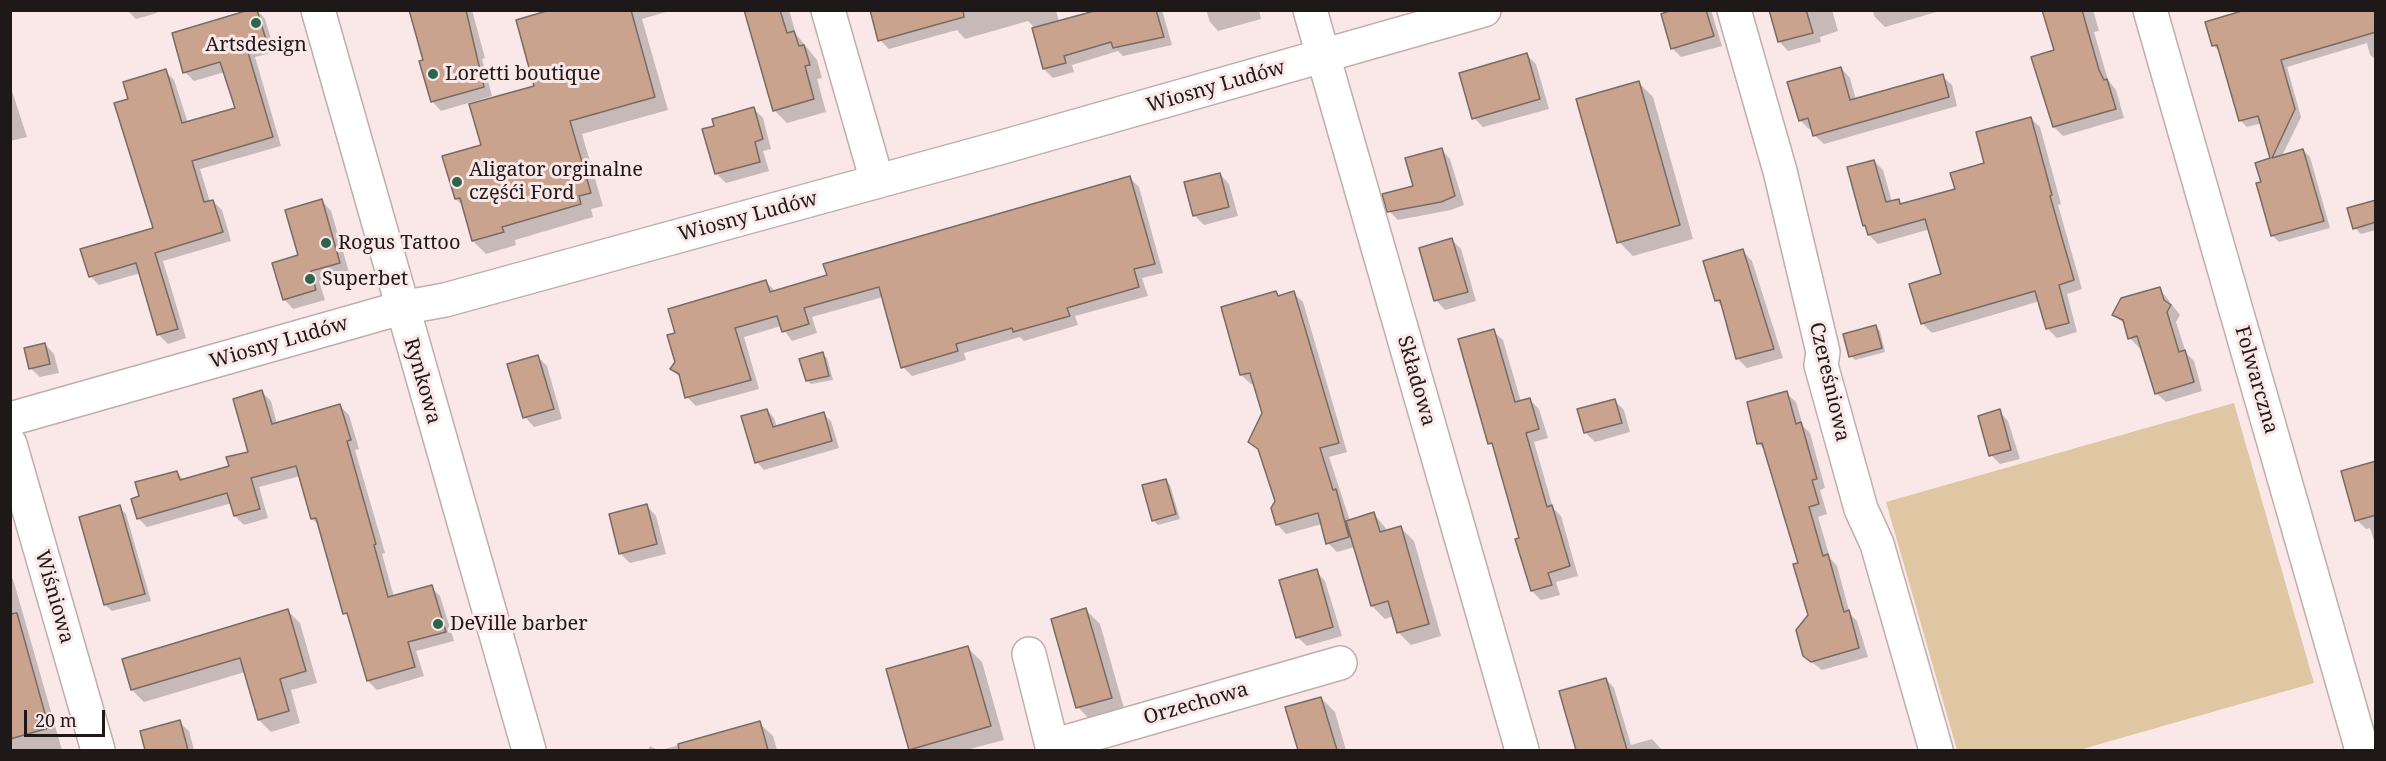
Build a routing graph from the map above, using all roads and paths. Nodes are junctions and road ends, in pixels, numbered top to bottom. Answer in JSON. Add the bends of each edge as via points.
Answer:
{"nodes":[{"id":1,"x":318,"y":10,"type":"edge"},
{"id":2,"x":828,"y":10,"type":"edge"},
{"id":3,"x":1310,"y":10,"type":"edge"},
{"id":4,"x":1484,"y":10,"type":"edge"},
{"id":5,"x":1734,"y":10,"type":"edge"},
{"id":6,"x":2150,"y":10,"type":"edge"},
{"id":7,"x":1323,"y":57,"type":"junction"},
{"id":8,"x":877,"y":181,"type":"junction"},
{"id":9,"x":401,"y":308,"type":"junction"},
{"id":10,"x":10,"y":418,"type":"edge"},
{"id":11,"x":10,"y":444,"type":"edge"},
{"id":12,"x":1029,"y":654,"type":"dead end"},
{"id":13,"x":1340,"y":663,"type":"dead end"},
{"id":14,"x":1052,"y":748,"type":"edge"},
{"id":15,"x":98,"y":750,"type":"edge"},
{"id":16,"x":529,"y":750,"type":"edge"},
{"id":17,"x":1522,"y":750,"type":"edge"},
{"id":18,"x":1936,"y":750,"type":"edge"},
{"id":19,"x":2362,"y":750,"type":"edge"}],
"edges":[{"from":1,"to":9,"type":"street","name":"Rynkowa"},
{"from":2,"to":8,"type":"street"},
{"from":3,"to":7,"type":"street","name":"Składowa"},
{"from":4,"to":7,"type":"street","name":"Wiosny Ludów"},
{"from":5,"to":18,"type":"street","name":"Czereśniowa","via":[[1780,171],[1823,352],[1821,365],[1861,510],[1877,544]]},
{"from":6,"to":19,"type":"street","name":"Folwarczna"},
{"from":7,"to":8,"type":"street","name":"Wiosny Ludów"},
{"from":7,"to":17,"type":"street","name":"Składowa"},
{"from":8,"to":9,"type":"street","name":"Wiosny Ludów","via":[[445,300]]},
{"from":9,"to":10,"type":"street","name":"Wiosny Ludów"},
{"from":9,"to":16,"type":"street","name":"Rynkowa"},
{"from":11,"to":15,"type":"street","name":"Wiśniowa"},
{"from":12,"to":14,"type":"street","name":"Orzechowa"},
{"from":13,"to":14,"type":"street","name":"Orzechowa"}]}
